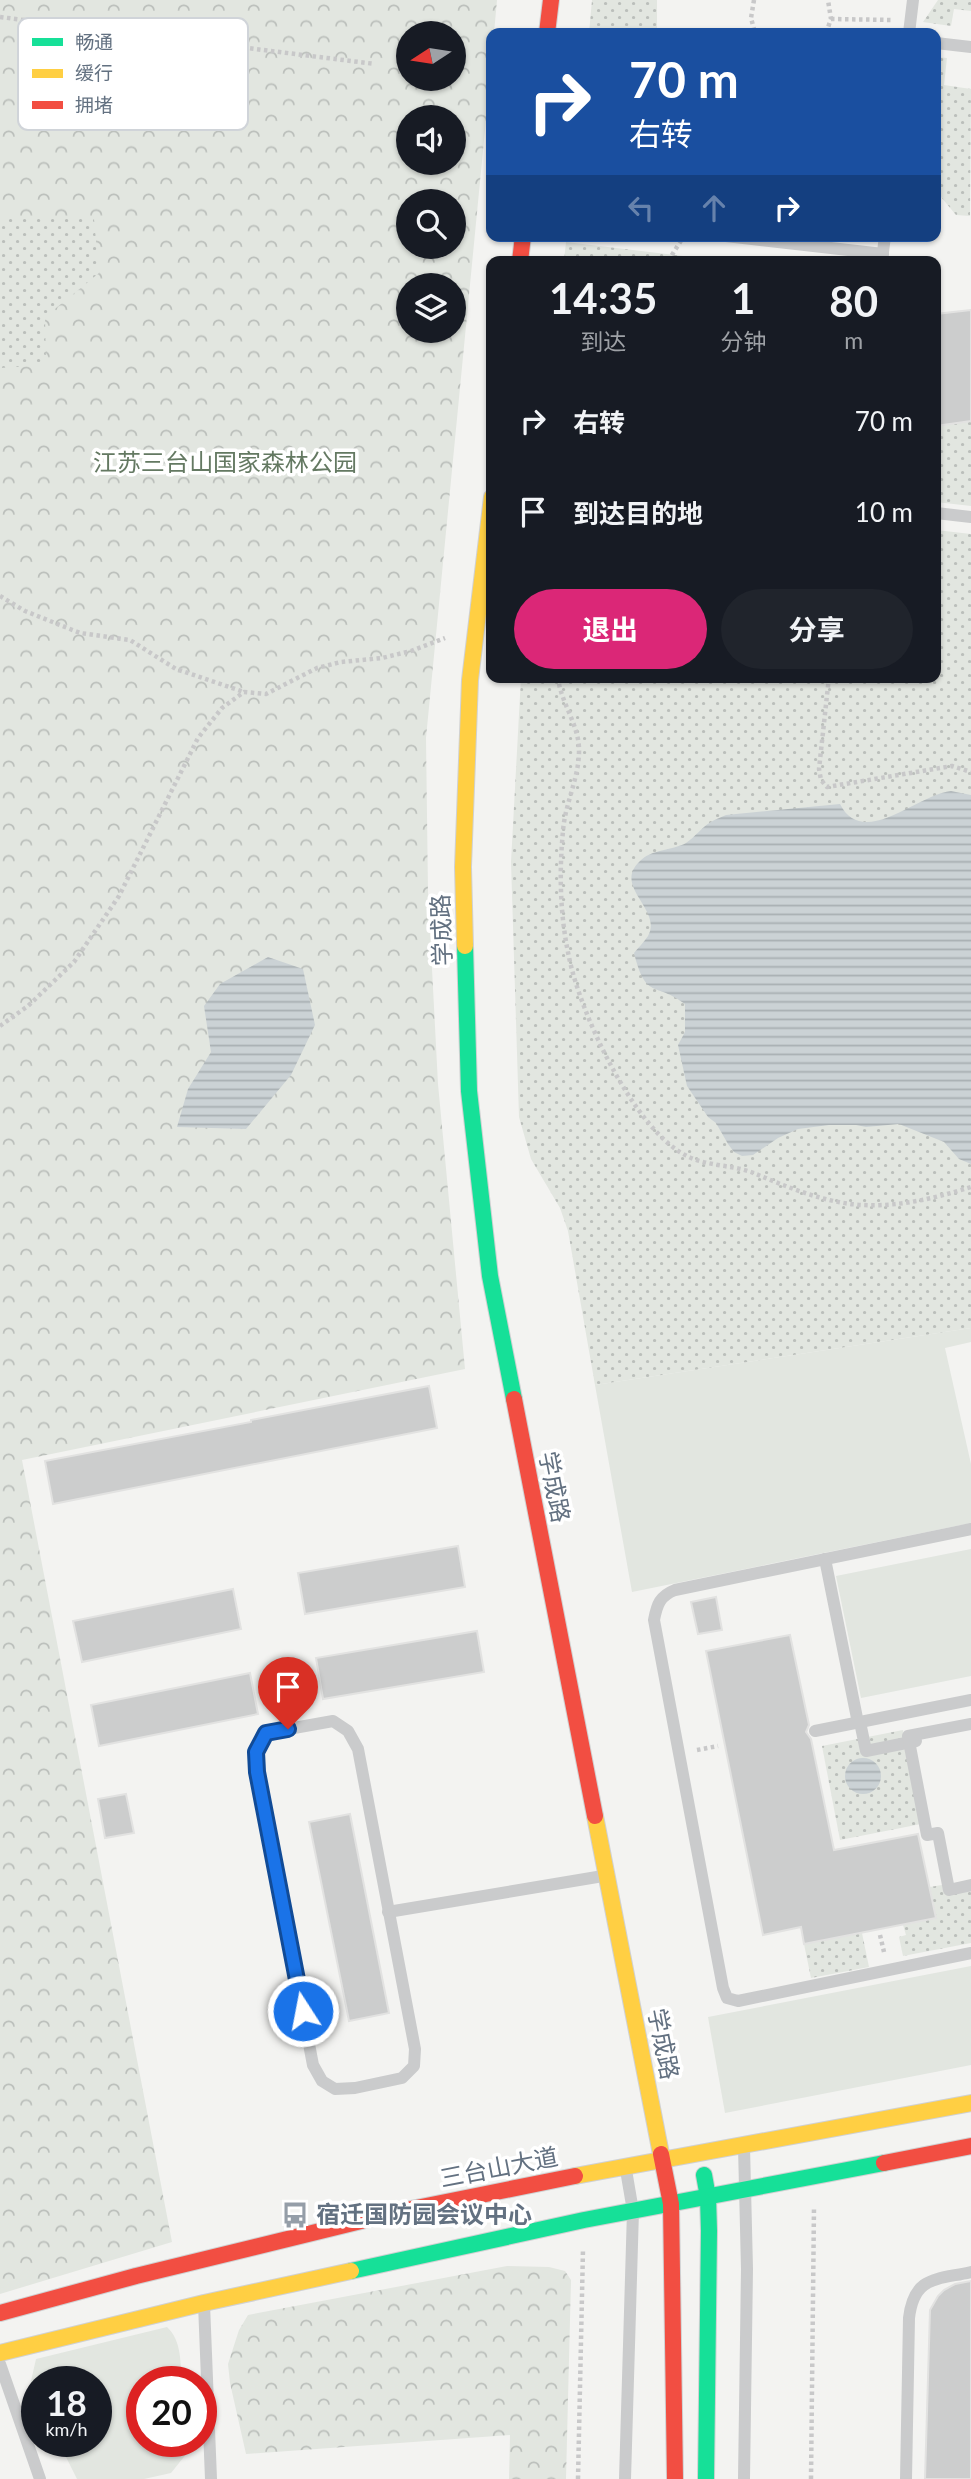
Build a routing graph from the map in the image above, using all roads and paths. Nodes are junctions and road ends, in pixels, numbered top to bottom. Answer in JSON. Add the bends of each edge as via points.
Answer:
{"nodes":[{"id":1,"x":551,"y":0,"type":"edge"},
{"id":2,"x":754,"y":0,"type":"edge"},
{"id":3,"x":828,"y":0,"type":"edge"},
{"id":4,"x":913,"y":0,"type":"edge"},
{"id":5,"x":0,"y":17,"type":"edge"},
{"id":6,"x":18,"y":19,"type":"edge"},
{"id":7,"x":831,"y":19,"type":"junction"},
{"id":8,"x":910,"y":27,"type":"edge"},
{"id":9,"x":548,"y":28,"type":"edge"},
{"id":10,"x":754,"y":28,"type":"edge"},
{"id":11,"x":828,"y":28,"type":"edge"},
{"id":12,"x":941,"y":44,"type":"edge"},
{"id":13,"x":971,"y":47,"type":"edge"},
{"id":14,"x":248,"y":48,"type":"edge"},
{"id":15,"x":374,"y":64,"type":"dead end"},
{"id":16,"x":771,"y":242,"type":"edge"},
{"id":17,"x":876,"y":256,"type":"edge"},
{"id":18,"x":941,"y":514,"type":"edge"},
{"id":19,"x":971,"y":517,"type":"edge"},
{"id":20,"x":486,"y":545,"type":"edge"},
{"id":21,"x":0,"y":596,"type":"edge"},
{"id":22,"x":476,"y":625,"type":"junction"},
{"id":23,"x":560,"y":683,"type":"edge"},
{"id":24,"x":829,"y":683,"type":"edge"},
{"id":25,"x":244,"y":692,"type":"junction"},
{"id":26,"x":971,"y":772,"type":"edge"},
{"id":27,"x":0,"y":1026,"type":"edge"},
{"id":28,"x":971,"y":1187,"type":"edge"},
{"id":29,"x":971,"y":1529,"type":"edge"},
{"id":30,"x":825,"y":1559,"type":"junction"},
{"id":31,"x":971,"y":1700,"type":"edge"},
{"id":32,"x":859,"y":1723,"type":"junction"},
{"id":33,"x":971,"y":1724,"type":"edge"},
{"id":34,"x":971,"y":1730,"type":"edge"},
{"id":35,"x":815,"y":1731,"type":"dead end"},
{"id":36,"x":909,"y":1742,"type":"junction"},
{"id":37,"x":607,"y":1876,"type":"junction"},
{"id":38,"x":971,"y":1885,"type":"edge"},
{"id":39,"x":388,"y":1912,"type":"junction"},
{"id":40,"x":971,"y":1953,"type":"edge"},
{"id":41,"x":971,"y":2103,"type":"edge"},
{"id":42,"x":744,"y":2144,"type":"junction"},
{"id":43,"x":971,"y":2146,"type":"edge"},
{"id":44,"x":699,"y":2152,"type":"junction"},
{"id":45,"x":924,"y":2155,"type":"junction"},
{"id":46,"x":971,"y":2158,"type":"edge"},
{"id":47,"x":662,"y":2159,"type":"junction"},
{"id":48,"x":626,"y":2166,"type":"junction"},
{"id":49,"x":814,"y":2176,"type":"junction"},
{"id":50,"x":745,"y":2190,"type":"junction"},
{"id":51,"x":708,"y":2197,"type":"junction"},
{"id":52,"x":671,"y":2204,"type":"junction"},
{"id":53,"x":633,"y":2211,"type":"junction"},
{"id":54,"x":584,"y":2220,"type":"junction"},
{"id":55,"x":971,"y":2272,"type":"edge"},
{"id":56,"x":204,"y":2303,"type":"junction"},
{"id":57,"x":0,"y":2313,"type":"edge"},
{"id":58,"x":0,"y":2353,"type":"edge"},
{"id":59,"x":0,"y":2364,"type":"edge"},
{"id":60,"x":40,"y":2479,"type":"edge"},
{"id":61,"x":211,"y":2479,"type":"edge"},
{"id":62,"x":578,"y":2479,"type":"edge"},
{"id":63,"x":625,"y":2479,"type":"edge"},
{"id":64,"x":675,"y":2479,"type":"edge"},
{"id":65,"x":706,"y":2479,"type":"edge"},
{"id":66,"x":744,"y":2479,"type":"edge"},
{"id":67,"x":810,"y":2479,"type":"edge"},
{"id":68,"x":906,"y":2479,"type":"edge"}],
"edges":[{"from":1,"to":9,"type":"main road"},
{"from":2,"to":10,"type":"path"},
{"from":3,"to":7,"type":"path"},
{"from":4,"to":8,"type":"lane"},
{"from":5,"to":6,"type":"path"},
{"from":7,"to":8,"type":"path"},
{"from":7,"to":11,"type":"path"},
{"from":12,"to":13,"type":"lane"},
{"from":14,"to":15,"type":"path"},
{"from":16,"to":17,"type":"lane"},
{"from":18,"to":19,"type":"lane"},
{"from":20,"to":22,"type":"main road","name":"学成路"},
{"from":21,"to":25,"type":"path","via":[[80,633],[130,640],[176,669]]},
{"from":22,"to":25,"type":"path","via":[[411,651],[317,668],[266,694]]},
{"from":22,"to":37,"type":"main road","name":"学成路","via":[[463,867],[469,1091],[490,1276]]},
{"from":23,"to":28,"type":"path","via":[[579,747],[563,829],[560,897],[569,959],[594,1032],[628,1096],[657,1133],[688,1157],[849,1203],[895,1204]]},
{"from":24,"to":26,"type":"path","via":[[819,769],[827,787],[952,766]]},
{"from":25,"to":27,"type":"path","via":[[222,708],[198,738],[119,896],[74,962]]},
{"from":29,"to":30,"type":"lane"},
{"from":30,"to":32,"type":"lane"},
{"from":30,"to":40,"type":"lane","via":[[674,1590],[662,1595],[656,1606],[654,1620],[723,1988],[727,1998],[738,2001]]},
{"from":31,"to":32,"type":"lane"},
{"from":32,"to":35,"type":"lane"},
{"from":32,"to":36,"type":"lane","via":[[866,1751]]},
{"from":33,"to":36,"type":"lane","via":[[908,1736]]},
{"from":34,"to":36,"type":"lane"},
{"from":36,"to":38,"type":"lane","via":[[928,1835],[938,1833],[949,1890]]},
{"from":37,"to":39,"type":"lane"},
{"from":37,"to":47,"type":"main road","name":"学成路"},
{"from":39,"to":39,"type":"lane","via":[[358,1749],[348,1731],[332,1721],[266,1733],[256,1752],[257,1772],[313,2064],[322,2081],[335,2089],[402,2078],[414,2066],[415,2049]]},
{"from":41,"to":42,"type":"main road","name":"三台山大道"},
{"from":42,"to":44,"type":"main road","name":"三台山大道"},
{"from":42,"to":50,"type":"lane"},
{"from":43,"to":45,"type":"main road"},
{"from":44,"to":47,"type":"main road","name":"三台山大道"},
{"from":44,"to":51,"type":"main road"},
{"from":45,"to":46,"type":"lane"},
{"from":45,"to":49,"type":"main road"},
{"from":47,"to":48,"type":"main road","name":"三台山大道"},
{"from":47,"to":52,"type":"main road","name":"学成路"},
{"from":48,"to":53,"type":"lane"},
{"from":48,"to":57,"type":"main road","name":"三台山大道","via":[[406,2210]]},
{"from":49,"to":50,"type":"main road"},
{"from":49,"to":67,"type":"path"},
{"from":50,"to":51,"type":"main road"},
{"from":50,"to":66,"type":"lane"},
{"from":51,"to":52,"type":"main road"},
{"from":51,"to":65,"type":"main road"},
{"from":52,"to":53,"type":"main road"},
{"from":52,"to":64,"type":"main road","name":"学成路"},
{"from":53,"to":54,"type":"main road"},
{"from":53,"to":63,"type":"lane"},
{"from":54,"to":56,"type":"main road"},
{"from":54,"to":62,"type":"path"},
{"from":55,"to":68,"type":"lane","via":[[930,2281],[918,2288],[911,2300]]},
{"from":56,"to":58,"type":"main road"},
{"from":56,"to":61,"type":"lane"},
{"from":59,"to":60,"type":"lane"}]}
